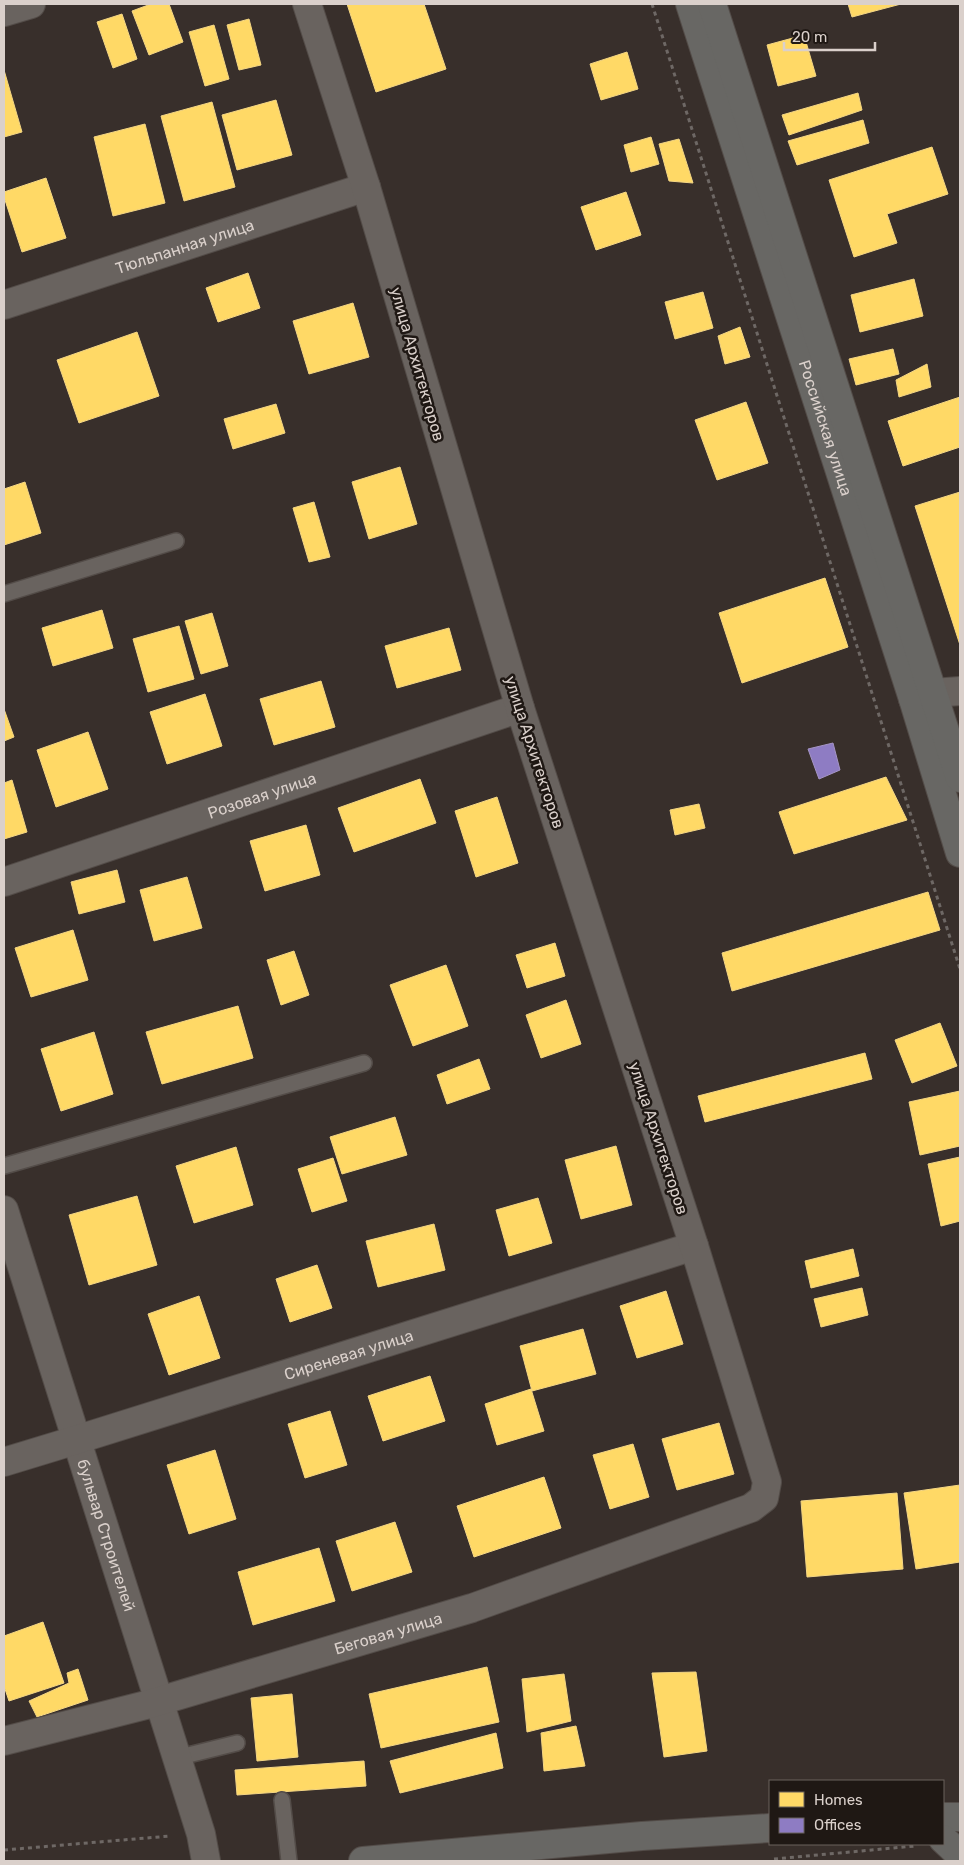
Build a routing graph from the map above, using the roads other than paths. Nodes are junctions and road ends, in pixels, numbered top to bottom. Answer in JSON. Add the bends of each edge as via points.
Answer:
{"nodes":[{"id":1,"x":30,"y":4,"type":"edge"},
{"id":2,"x":307,"y":4,"type":"edge"},
{"id":3,"x":690,"y":4,"type":"edge"},
{"id":4,"x":712,"y":4,"type":"edge"},
{"id":5,"x":4,"y":12,"type":"edge"},
{"id":6,"x":366,"y":187,"type":"junction"},
{"id":7,"x":4,"y":305,"type":"edge"},
{"id":8,"x":176,"y":541,"type":"dead end"},
{"id":9,"x":4,"y":594,"type":"edge"},
{"id":10,"x":960,"y":691,"type":"edge"},
{"id":11,"x":923,"y":696,"type":"junction"},
{"id":12,"x":520,"y":708,"type":"junction"},
{"id":13,"x":960,"y":778,"type":"edge"},
{"id":14,"x":960,"y":853,"type":"edge"},
{"id":15,"x":4,"y":882,"type":"edge"},
{"id":16,"x":364,"y":1063,"type":"dead end"},
{"id":17,"x":4,"y":1166,"type":"edge"},
{"id":18,"x":4,"y":1210,"type":"edge"},
{"id":19,"x":694,"y":1246,"type":"junction"},
{"id":20,"x":76,"y":1440,"type":"junction"},
{"id":21,"x":4,"y":1462,"type":"edge"},
{"id":22,"x":764,"y":1498,"type":"joint"},
{"id":23,"x":159,"y":1700,"type":"junction"},
{"id":24,"x":4,"y":1741,"type":"edge"},
{"id":25,"x":237,"y":1742,"type":"dead end"},
{"id":26,"x":176,"y":1758,"type":"junction"},
{"id":27,"x":282,"y":1800,"type":"dead end"},
{"id":28,"x":960,"y":1816,"type":"edge"},
{"id":29,"x":944,"y":1817,"type":"edge"},
{"id":30,"x":769,"y":1828,"type":"edge"},
{"id":31,"x":939,"y":1845,"type":"edge"},
{"id":32,"x":960,"y":1855,"type":"edge"},
{"id":33,"x":206,"y":1861,"type":"edge"},
{"id":34,"x":289,"y":1861,"type":"edge"},
{"id":35,"x":363,"y":1861,"type":"edge"}],
"edges":[{"from":1,"to":5,"type":"street"},
{"from":2,"to":6,"type":"street","name":"улица Архитекторов"},
{"from":3,"to":11,"type":"main road","name":"Российская улица"},
{"from":4,"to":11,"type":"main road","name":"Российская улица"},
{"from":6,"to":7,"type":"street","name":"Тюльпанная улица"},
{"from":6,"to":12,"type":"street","name":"улица Архитекторов"},
{"from":8,"to":9,"type":"lane"},
{"from":10,"to":11,"type":"street"},
{"from":11,"to":13,"type":"main road","name":"Российская улица"},
{"from":11,"to":14,"type":"main road","name":"Российская улица"},
{"from":12,"to":15,"type":"street","name":"Розовая улица"},
{"from":12,"to":19,"type":"street","name":"улица Архитекторов"},
{"from":16,"to":17,"type":"lane"},
{"from":18,"to":20,"type":"street","name":"бульвар Строителей"},
{"from":19,"to":20,"type":"street","name":"Сиреневая улица"},
{"from":19,"to":22,"type":"street","name":"улица Архитекторов","via":[[767,1482]]},
{"from":20,"to":21,"type":"street","name":"Сиреневая улица"},
{"from":20,"to":23,"type":"street","name":"бульвар Строителей"},
{"from":22,"to":23,"type":"street","name":"Беговая улица","via":[[751,1508],[472,1608]]},
{"from":23,"to":24,"type":"street","name":"Беговая улица"},
{"from":23,"to":26,"type":"street","name":"бульвар Строителей"},
{"from":25,"to":26,"type":"lane"},
{"from":26,"to":33,"type":"street","name":"бульвар Строителей","via":[[201,1834]]},
{"from":27,"to":34,"type":"lane"},
{"from":28,"to":29,"type":"main road"},
{"from":30,"to":35,"type":"main road"},
{"from":31,"to":32,"type":"main road"}]}
